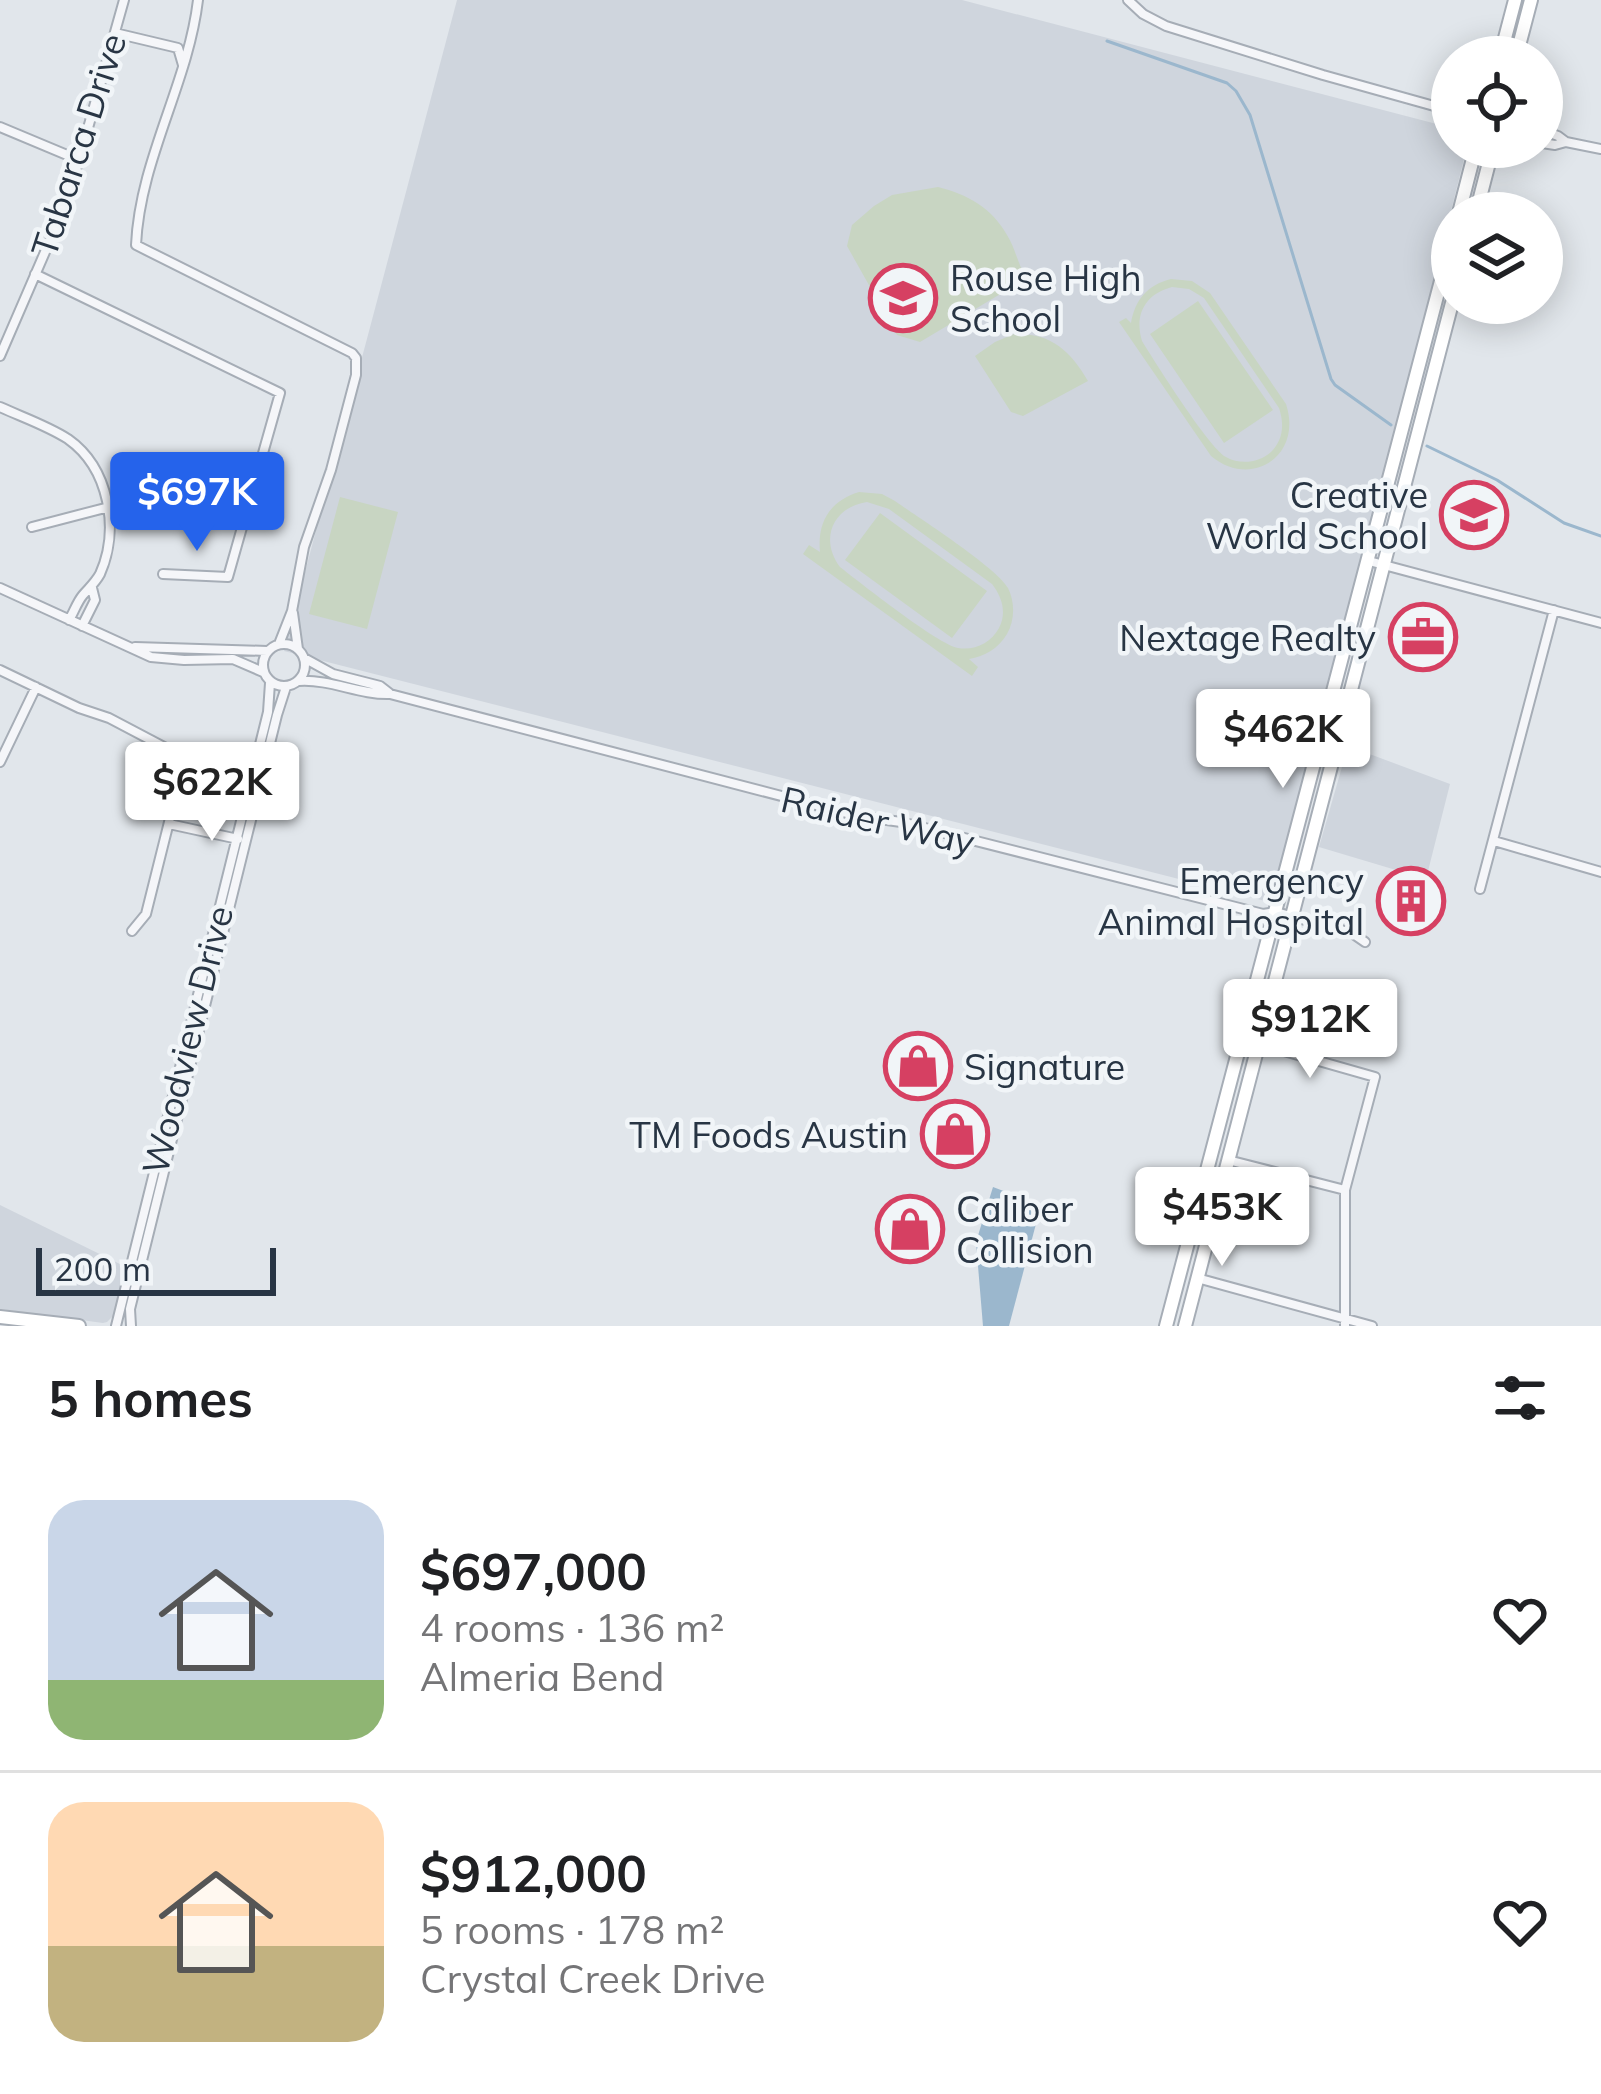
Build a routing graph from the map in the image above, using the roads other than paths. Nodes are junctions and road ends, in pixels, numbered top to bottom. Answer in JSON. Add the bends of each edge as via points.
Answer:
{"nodes":[{"id":1,"x":124,"y":0,"type":"edge"},
{"id":2,"x":198,"y":0,"type":"edge"},
{"id":3,"x":1128,"y":0,"type":"edge"},
{"id":4,"x":1514,"y":0,"type":"edge"},
{"id":5,"x":1531,"y":0,"type":"edge"},
{"id":6,"x":115,"y":33,"type":"junction"},
{"id":7,"x":1505,"y":36,"type":"edge"},
{"id":8,"x":1522,"y":36,"type":"edge"},
{"id":9,"x":183,"y":66,"type":"junction"},
{"id":10,"x":1431,"y":104,"type":"edge"},
{"id":11,"x":0,"y":127,"type":"edge"},
{"id":12,"x":1563,"y":140,"type":"edge"},
{"id":13,"x":1566,"y":142,"type":"junction"},
{"id":14,"x":1563,"y":143,"type":"edge"},
{"id":15,"x":1601,"y":148,"type":"edge"},
{"id":16,"x":79,"y":160,"type":"junction"},
{"id":17,"x":35,"y":274,"type":"junction"},
{"id":18,"x":1431,"y":320,"type":"edge"},
{"id":19,"x":1447,"y":324,"type":"edge"},
{"id":20,"x":0,"y":356,"type":"edge"},
{"id":21,"x":1414,"y":385,"type":"junction"},
{"id":22,"x":1431,"y":386,"type":"junction"},
{"id":23,"x":0,"y":407,"type":"edge"},
{"id":24,"x":248,"y":505,"type":"junction"},
{"id":25,"x":109,"y":507,"type":"junction"},
{"id":26,"x":32,"y":526,"type":"dead end"},
{"id":27,"x":1369,"y":561,"type":"junction"},
{"id":28,"x":1384,"y":564,"type":"junction"},
{"id":29,"x":163,"y":574,"type":"dead end"},
{"id":30,"x":92,"y":587,"type":"junction"},
{"id":31,"x":0,"y":588,"type":"edge"},
{"id":32,"x":1554,"y":610,"type":"junction"},
{"id":33,"x":292,"y":611,"type":"junction"},
{"id":34,"x":70,"y":620,"type":"junction"},
{"id":35,"x":1601,"y":623,"type":"edge"},
{"id":36,"x":82,"y":626,"type":"junction"},
{"id":37,"x":279,"y":644,"type":"junction"},
{"id":38,"x":128,"y":648,"type":"junction"},
{"id":39,"x":267,"y":651,"type":"junction"},
{"id":40,"x":301,"y":653,"type":"junction"},
{"id":41,"x":0,"y":670,"type":"edge"},
{"id":42,"x":263,"y":672,"type":"junction"},
{"id":43,"x":299,"y":681,"type":"junction"},
{"id":44,"x":270,"y":682,"type":"junction"},
{"id":45,"x":286,"y":687,"type":"junction"},
{"id":46,"x":37,"y":688,"type":"junction"},
{"id":47,"x":390,"y":694,"type":"junction"},
{"id":48,"x":1324,"y":733,"type":"junction"},
{"id":49,"x":1339,"y":736,"type":"junction"},
{"id":50,"x":0,"y":762,"type":"edge"},
{"id":51,"x":169,"y":824,"type":"junction"},
{"id":52,"x":236,"y":838,"type":"junction"},
{"id":53,"x":247,"y":841,"type":"junction"},
{"id":54,"x":1494,"y":841,"type":"junction"},
{"id":55,"x":1601,"y":872,"type":"edge"},
{"id":56,"x":1480,"y":889,"type":"dead end"},
{"id":57,"x":1284,"y":914,"type":"junction"},
{"id":58,"x":132,"y":931,"type":"dead end"},
{"id":59,"x":1365,"y":942,"type":"dead end"},
{"id":60,"x":1250,"y":1042,"type":"junction"},
{"id":61,"x":1211,"y":1156,"type":"junction"},
{"id":62,"x":1227,"y":1160,"type":"junction"},
{"id":63,"x":1345,"y":1190,"type":"junction"},
{"id":64,"x":1196,"y":1277,"type":"junction"},
{"id":65,"x":0,"y":1317,"type":"edge"},
{"id":66,"x":1346,"y":1322,"type":"edge"},
{"id":67,"x":79,"y":1326,"type":"edge"},
{"id":68,"x":116,"y":1326,"type":"edge"},
{"id":69,"x":131,"y":1326,"type":"edge"},
{"id":70,"x":1166,"y":1326,"type":"edge"},
{"id":71,"x":1185,"y":1326,"type":"edge"},
{"id":72,"x":1372,"y":1326,"type":"edge"}],
"edges":[{"from":1,"to":6,"type":"street","name":"Tabarca Drive"},
{"from":2,"to":9,"type":"street"},
{"from":3,"to":10,"type":"street","via":[[1166,26]]},
{"from":4,"to":7,"type":"main road"},
{"from":5,"to":8,"type":"main road"},
{"from":6,"to":9,"type":"street","via":[[178,48]]},
{"from":6,"to":16,"type":"street","name":"Tabarca Drive"},
{"from":9,"to":33,"type":"street","via":[[151,159],[136,245],[356,358]]},
{"from":11,"to":16,"type":"street"},
{"from":12,"to":13,"type":"street"},
{"from":13,"to":14,"type":"street"},
{"from":13,"to":15,"type":"street"},
{"from":16,"to":17,"type":"street","name":"Tabarca Drive"},
{"from":17,"to":20,"type":"street","name":"Tabarca Drive"},
{"from":17,"to":24,"type":"street","via":[[280,393]]},
{"from":18,"to":21,"type":"main road"},
{"from":19,"to":22,"type":"main road"},
{"from":21,"to":22,"type":"main road"},
{"from":21,"to":27,"type":"main road"},
{"from":22,"to":28,"type":"main road"},
{"from":23,"to":25,"type":"street","via":[[67,438],[88,457]]},
{"from":24,"to":25,"type":"street","via":[[204,493]]},
{"from":24,"to":29,"type":"street","via":[[228,578]]},
{"from":25,"to":26,"type":"street"},
{"from":25,"to":30,"type":"street","via":[[109,542]]},
{"from":27,"to":28,"type":"street"},
{"from":27,"to":48,"type":"main road"},
{"from":28,"to":32,"type":"street"},
{"from":28,"to":49,"type":"main road"},
{"from":30,"to":34,"type":"street"},
{"from":30,"to":36,"type":"street"},
{"from":31,"to":34,"type":"street"},
{"from":32,"to":35,"type":"street"},
{"from":32,"to":54,"type":"street"},
{"from":33,"to":37,"type":"street"},
{"from":33,"to":40,"type":"street"},
{"from":34,"to":36,"type":"street"},
{"from":36,"to":38,"type":"street"},
{"from":37,"to":39,"type":"street"},
{"from":37,"to":40,"type":"street"},
{"from":38,"to":39,"type":"street"},
{"from":38,"to":42,"type":"street","via":[[151,657],[233,659]]},
{"from":39,"to":42,"type":"street"},
{"from":40,"to":43,"type":"street"},
{"from":40,"to":47,"type":"street","name":"Raider Way"},
{"from":41,"to":46,"type":"street"},
{"from":42,"to":44,"type":"street"},
{"from":43,"to":45,"type":"street"},
{"from":43,"to":47,"type":"street","name":"Raider Way"},
{"from":44,"to":45,"type":"street"},
{"from":44,"to":52,"type":"street","name":"Woodview Drive"},
{"from":45,"to":53,"type":"street","name":"Woodview Drive"},
{"from":46,"to":50,"type":"street"},
{"from":46,"to":51,"type":"street","via":[[185,758]]},
{"from":47,"to":57,"type":"street","name":"Raider Way","via":[[858,816]]},
{"from":48,"to":49,"type":"main road"},
{"from":48,"to":57,"type":"main road"},
{"from":49,"to":57,"type":"main road"},
{"from":51,"to":52,"type":"street"},
{"from":51,"to":58,"type":"street","via":[[146,914]]},
{"from":52,"to":53,"type":"street"},
{"from":52,"to":68,"type":"street","name":"Woodview Drive"},
{"from":53,"to":69,"type":"street","name":"Woodview Drive"},
{"from":54,"to":55,"type":"street"},
{"from":54,"to":56,"type":"street"},
{"from":57,"to":59,"type":"street","name":"Raider Way"},
{"from":57,"to":60,"type":"main road"},
{"from":60,"to":61,"type":"main road"},
{"from":60,"to":62,"type":"main road"},
{"from":60,"to":63,"type":"street","via":[[1375,1077]]},
{"from":61,"to":62,"type":"main road"},
{"from":61,"to":70,"type":"main road"},
{"from":62,"to":63,"type":"street"},
{"from":62,"to":64,"type":"main road"},
{"from":63,"to":66,"type":"street"},
{"from":64,"to":66,"type":"street"},
{"from":64,"to":71,"type":"main road"},
{"from":65,"to":67,"type":"main road"},
{"from":66,"to":72,"type":"street"}]}
